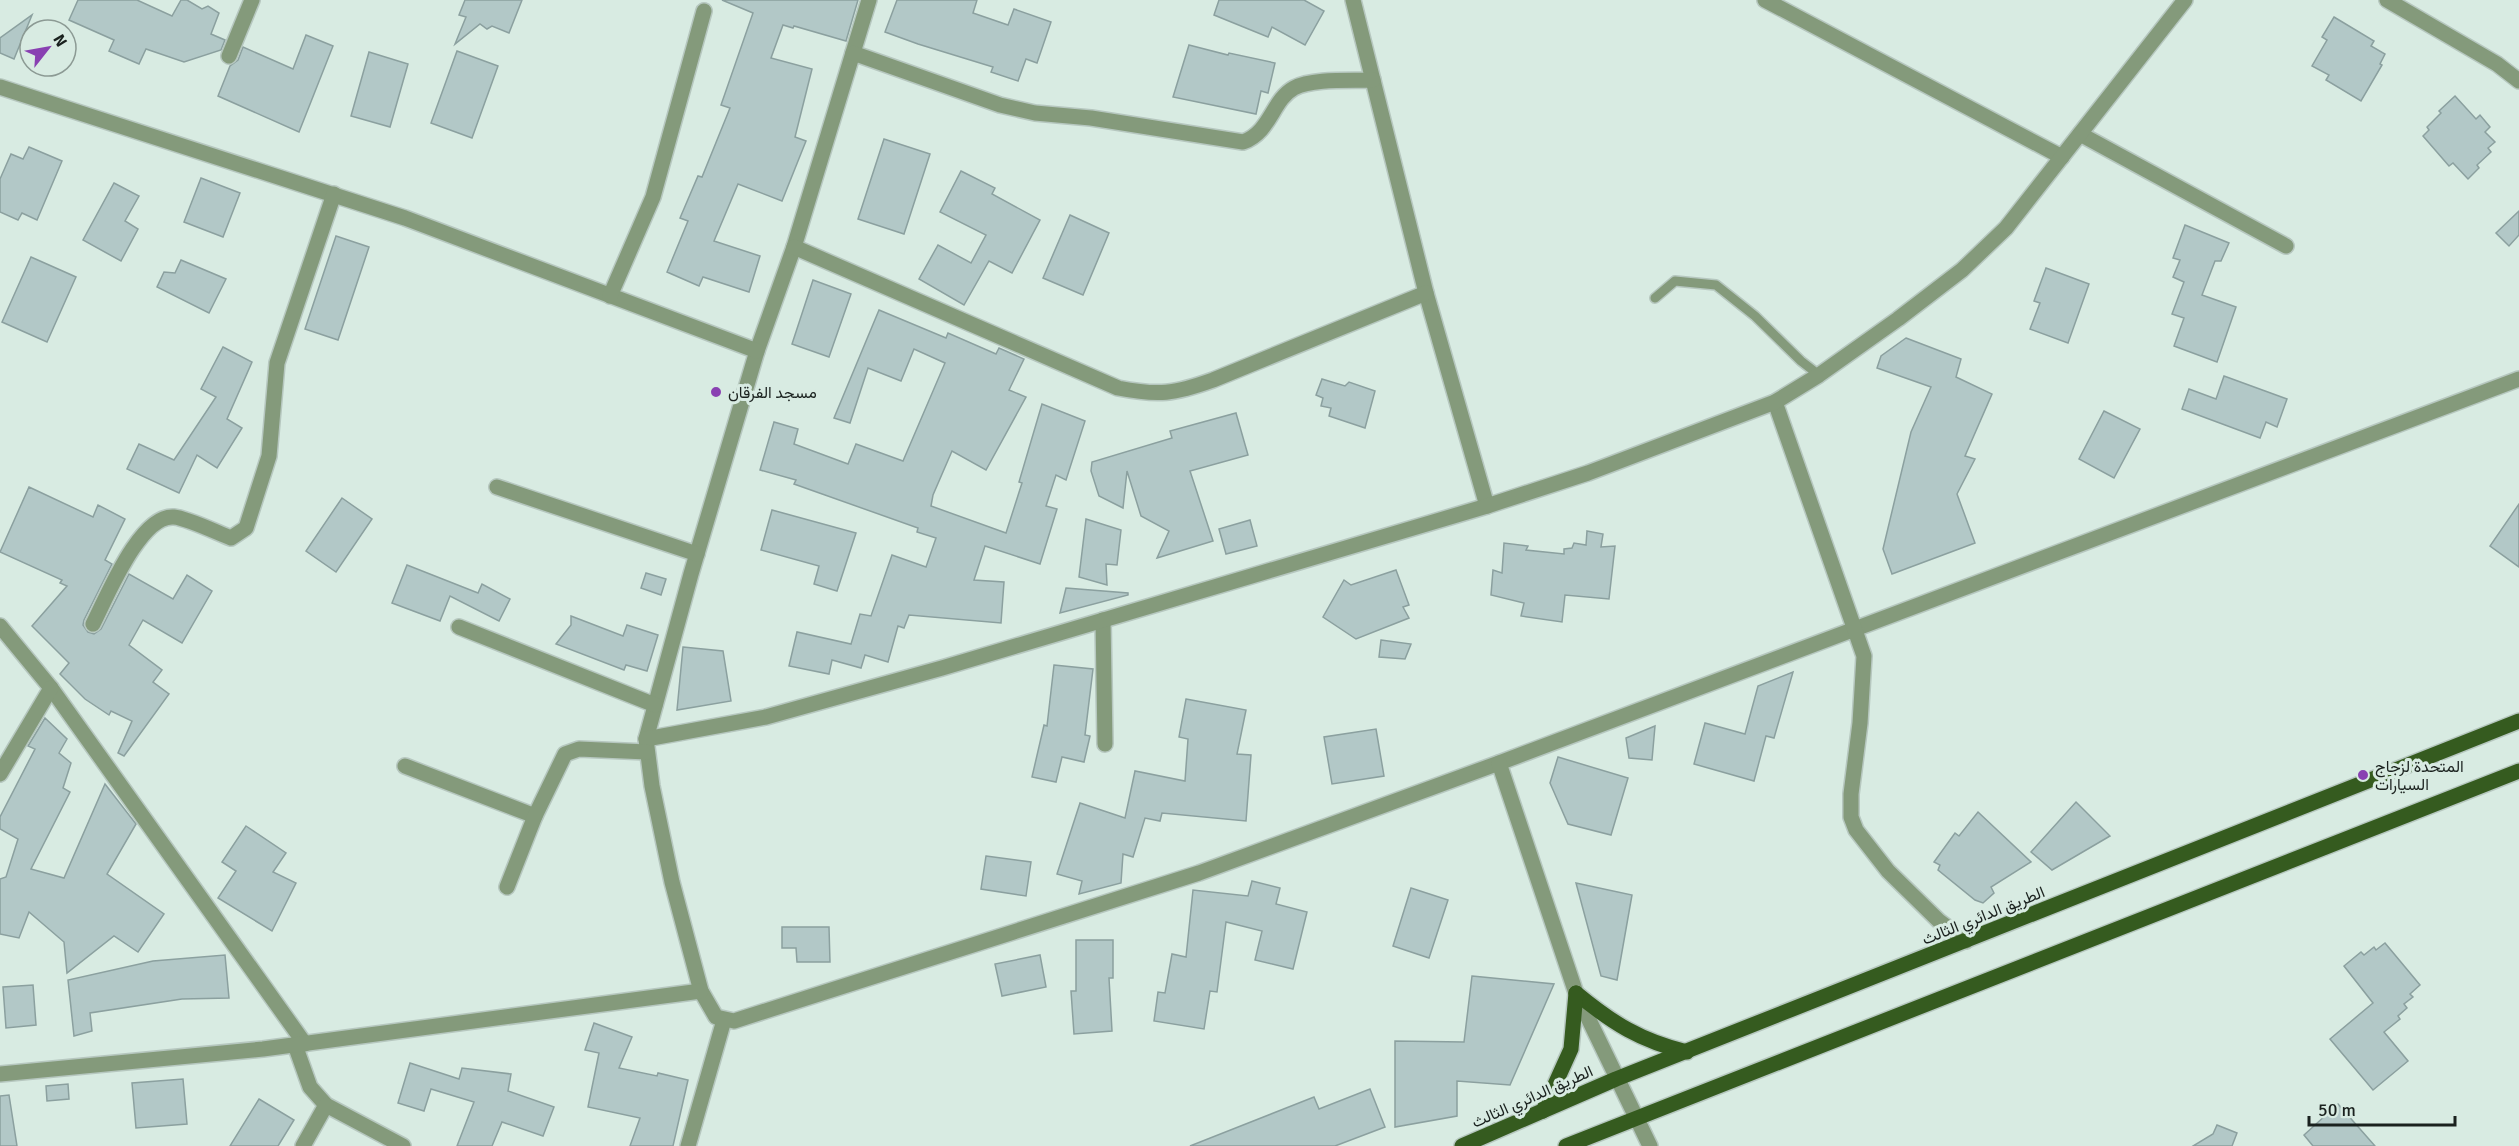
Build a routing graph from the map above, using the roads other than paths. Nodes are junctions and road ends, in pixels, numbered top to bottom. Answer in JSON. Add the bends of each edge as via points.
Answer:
{"nodes":[{"id":1,"x":252,"y":0,"type":"edge"},
{"id":2,"x":869,"y":0,"type":"edge"},
{"id":3,"x":1353,"y":0,"type":"edge"},
{"id":4,"x":1765,"y":0,"type":"edge"},
{"id":5,"x":2185,"y":0,"type":"edge"},
{"id":6,"x":2387,"y":0,"type":"edge"},
{"id":7,"x":704,"y":11,"type":"dead end"},
{"id":8,"x":853,"y":52,"type":"junction"},
{"id":9,"x":229,"y":56,"type":"dead end"},
{"id":10,"x":1373,"y":80,"type":"junction"},
{"id":11,"x":2519,"y":81,"type":"edge"},
{"id":12,"x":0,"y":87,"type":"edge"},
{"id":13,"x":2080,"y":134,"type":"junction"},
{"id":14,"x":2062,"y":157,"type":"junction"},
{"id":15,"x":334,"y":194,"type":"junction"},
{"id":16,"x":2286,"y":246,"type":"dead end"},
{"id":17,"x":794,"y":247,"type":"junction"},
{"id":18,"x":1426,"y":293,"type":"junction"},
{"id":19,"x":610,"y":296,"type":"junction"},
{"id":20,"x":1654,"y":298,"type":"dead end"},
{"id":21,"x":757,"y":351,"type":"junction"},
{"id":22,"x":1819,"y":375,"type":"junction"},
{"id":23,"x":2519,"y":379,"type":"edge"},
{"id":24,"x":1775,"y":402,"type":"junction"},
{"id":25,"x":497,"y":487,"type":"dead end"},
{"id":26,"x":1487,"y":506,"type":"junction"},
{"id":27,"x":697,"y":554,"type":"junction"},
{"id":28,"x":1103,"y":620,"type":"junction"},
{"id":29,"x":93,"y":624,"type":"dead end"},
{"id":30,"x":0,"y":626,"type":"edge"},
{"id":31,"x":459,"y":627,"type":"dead end"},
{"id":32,"x":1855,"y":629,"type":"junction"},
{"id":33,"x":51,"y":688,"type":"junction"},
{"id":34,"x":655,"y":705,"type":"junction"},
{"id":35,"x":2519,"y":721,"type":"edge"},
{"id":36,"x":1105,"y":744,"type":"dead end"},
{"id":37,"x":646,"y":745,"type":"junction"},
{"id":38,"x":1499,"y":764,"type":"junction"},
{"id":39,"x":405,"y":766,"type":"dead end"},
{"id":40,"x":2,"y":767,"type":"edge"},
{"id":41,"x":2519,"y":771,"type":"edge"},
{"id":42,"x":535,"y":816,"type":"junction"},
{"id":43,"x":507,"y":887,"type":"dead end"},
{"id":44,"x":1966,"y":941,"type":"junction"},
{"id":45,"x":701,"y":991,"type":"junction"},
{"id":46,"x":1576,"y":993,"type":"junction"},
{"id":47,"x":724,"y":1020,"type":"junction"},
{"id":48,"x":300,"y":1044,"type":"junction"},
{"id":49,"x":1687,"y":1052,"type":"junction"},
{"id":50,"x":0,"y":1074,"type":"edge"},
{"id":51,"x":1616,"y":1079,"type":"junction"},
{"id":52,"x":326,"y":1105,"type":"junction"},
{"id":53,"x":1544,"y":1111,"type":"junction"},
{"id":54,"x":1635,"y":1118,"type":"junction"},
{"id":55,"x":303,"y":1146,"type":"edge"},
{"id":56,"x":403,"y":1146,"type":"edge"},
{"id":57,"x":688,"y":1146,"type":"edge"},
{"id":58,"x":1462,"y":1146,"type":"edge"},
{"id":59,"x":1566,"y":1146,"type":"edge"},
{"id":60,"x":1650,"y":1146,"type":"edge"}],
"edges":[{"from":1,"to":9,"type":"street"},
{"from":2,"to":8,"type":"street"},
{"from":3,"to":10,"type":"street"},
{"from":4,"to":14,"type":"street"},
{"from":5,"to":13,"type":"street"},
{"from":6,"to":11,"type":"street","via":[[2498,64]]},
{"from":7,"to":19,"type":"street","via":[[653,197]]},
{"from":8,"to":10,"type":"street","via":[[1000,105],[1243,142],[1262,129],[1293,88],[1307,83]]},
{"from":8,"to":17,"type":"street"},
{"from":10,"to":18,"type":"street"},
{"from":12,"to":15,"type":"street"},
{"from":13,"to":14,"type":"street"},
{"from":13,"to":16,"type":"street"},
{"from":14,"to":22,"type":"street","via":[[2006,228],[1962,270]]},
{"from":15,"to":19,"type":"street"},
{"from":15,"to":29,"type":"street","via":[[277,363],[269,456],[246,528],[231,538],[175,517],[160,519],[138,539]]},
{"from":17,"to":18,"type":"street","via":[[1118,388],[1164,394],[1213,380]]},
{"from":17,"to":21,"type":"street"},
{"from":18,"to":26,"type":"street"},
{"from":19,"to":21,"type":"street"},
{"from":20,"to":22,"type":"lane","via":[[1675,281],[1716,285]]},
{"from":21,"to":27,"type":"street"},
{"from":22,"to":24,"type":"street"},
{"from":23,"to":32,"type":"street"},
{"from":24,"to":26,"type":"street","via":[[1588,473]]},
{"from":24,"to":32,"type":"street"},
{"from":25,"to":27,"type":"street"},
{"from":26,"to":28,"type":"street"},
{"from":27,"to":34,"type":"street"},
{"from":28,"to":36,"type":"street"},
{"from":28,"to":37,"type":"street","via":[[766,717]]},
{"from":30,"to":33,"type":"street"},
{"from":31,"to":34,"type":"street"},
{"from":32,"to":38,"type":"street"},
{"from":32,"to":44,"type":"street","via":[[1863,656],[1851,817],[1856,830],[1888,871],[1939,921]]},
{"from":33,"to":40,"type":"street"},
{"from":33,"to":48,"type":"street"},
{"from":34,"to":37,"type":"street"},
{"from":35,"to":44,"type":"main road","name":"الطريق الدائري الثالث"},
{"from":37,"to":42,"type":"street","via":[[571,750],[565,754]]},
{"from":37,"to":45,"type":"street","via":[[672,882]]},
{"from":38,"to":46,"type":"street"},
{"from":38,"to":47,"type":"street","via":[[1199,873],[734,1021]]},
{"from":39,"to":42,"type":"street"},
{"from":41,"to":54,"type":"main road"},
{"from":42,"to":43,"type":"street"},
{"from":44,"to":49,"type":"main road","name":"الطريق الدائري الثالث"},
{"from":45,"to":47,"type":"street","via":[[711,1011]]},
{"from":45,"to":48,"type":"street"},
{"from":46,"to":49,"type":"main road","via":[[1638,1037]]},
{"from":46,"to":51,"type":"street"},
{"from":46,"to":53,"type":"main road","via":[[1571,1049]]},
{"from":47,"to":57,"type":"street"},
{"from":48,"to":50,"type":"street"},
{"from":48,"to":52,"type":"street","via":[[310,1087]]},
{"from":49,"to":51,"type":"main road","name":"الطريق الدائري الثالث"},
{"from":51,"to":53,"type":"main road","name":"الطريق الدائري الثالث"},
{"from":51,"to":54,"type":"street"},
{"from":52,"to":55,"type":"street"},
{"from":52,"to":56,"type":"street"},
{"from":53,"to":58,"type":"main road","name":"الطريق الدائري الثالث"},
{"from":54,"to":59,"type":"main road"},
{"from":54,"to":60,"type":"street"}]}
